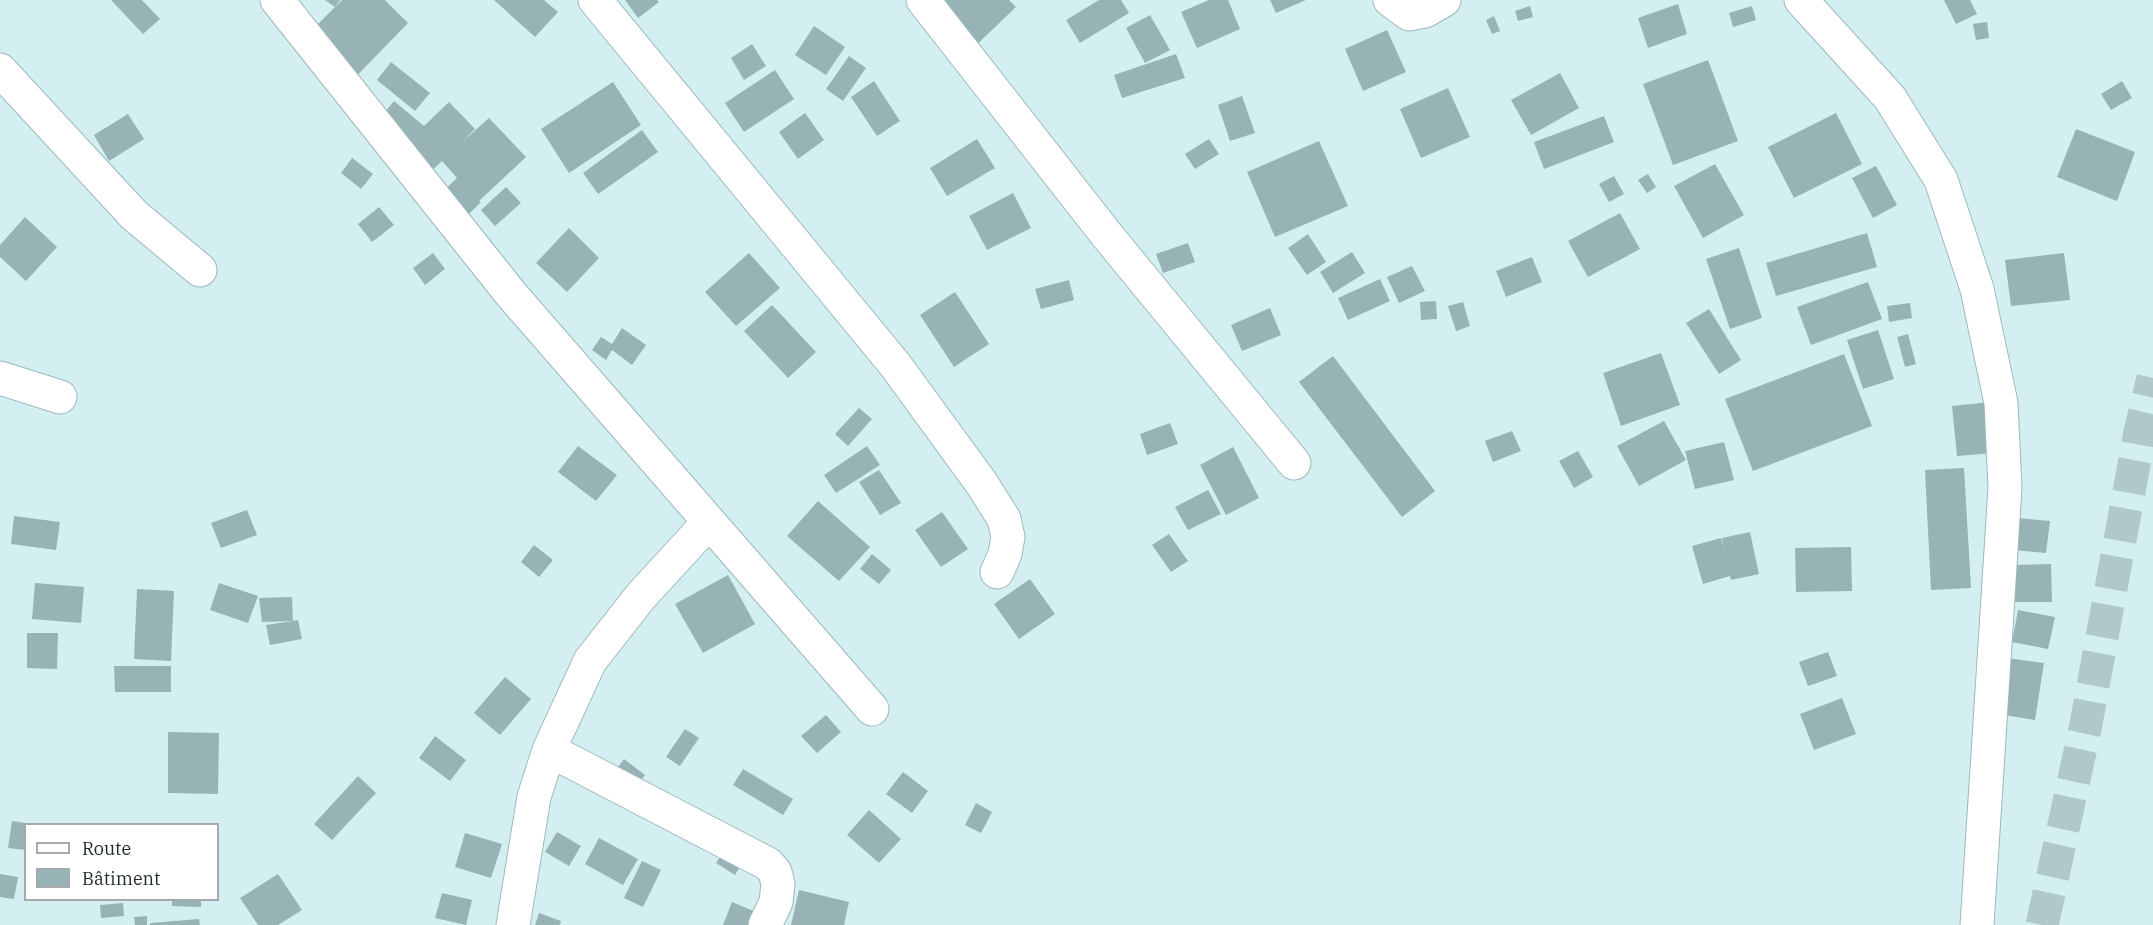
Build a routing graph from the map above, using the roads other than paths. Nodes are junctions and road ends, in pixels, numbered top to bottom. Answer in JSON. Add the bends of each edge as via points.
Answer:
{"nodes":[{"id":1,"x":277,"y":0,"type":"edge"},
{"id":2,"x":595,"y":0,"type":"edge"},
{"id":3,"x":923,"y":0,"type":"edge"},
{"id":4,"x":1390,"y":0,"type":"edge"},
{"id":5,"x":1444,"y":0,"type":"edge"},
{"id":6,"x":1801,"y":0,"type":"edge"},
{"id":7,"x":2,"y":77,"type":"edge"},
{"id":8,"x":200,"y":270,"type":"dead end"},
{"id":9,"x":0,"y":378,"type":"edge"},
{"id":10,"x":60,"y":397,"type":"dead end"},
{"id":11,"x":1294,"y":463,"type":"dead end"},
{"id":12,"x":709,"y":522,"type":"junction"},
{"id":13,"x":997,"y":572,"type":"dead end"},
{"id":14,"x":872,"y":709,"type":"dead end"},
{"id":15,"x":549,"y":750,"type":"junction"},
{"id":16,"x":513,"y":925,"type":"edge"},
{"id":17,"x":765,"y":925,"type":"edge"},
{"id":18,"x":1977,"y":925,"type":"edge"}],
"edges":[{"from":1,"to":12,"type":"street","via":[[511,294]]},
{"from":2,"to":13,"type":"street","via":[[896,366],[982,484],[1004,519],[1008,537]]},
{"from":3,"to":11,"type":"street","via":[[1106,234]]},
{"from":4,"to":5,"type":"street","via":[[1409,14],[1425,11]]},
{"from":6,"to":18,"type":"street","via":[[1890,98],[1941,180],[1977,290],[2001,403],[2005,488]]},
{"from":7,"to":8,"type":"street","via":[[134,215]]},
{"from":9,"to":10,"type":"street"},
{"from":12,"to":14,"type":"street"},
{"from":12,"to":15,"type":"street","via":[[641,596],[590,661]]},
{"from":15,"to":16,"type":"street","via":[[534,797]]},
{"from":15,"to":17,"type":"street","via":[[768,864],[778,884],[776,902]]}]}
